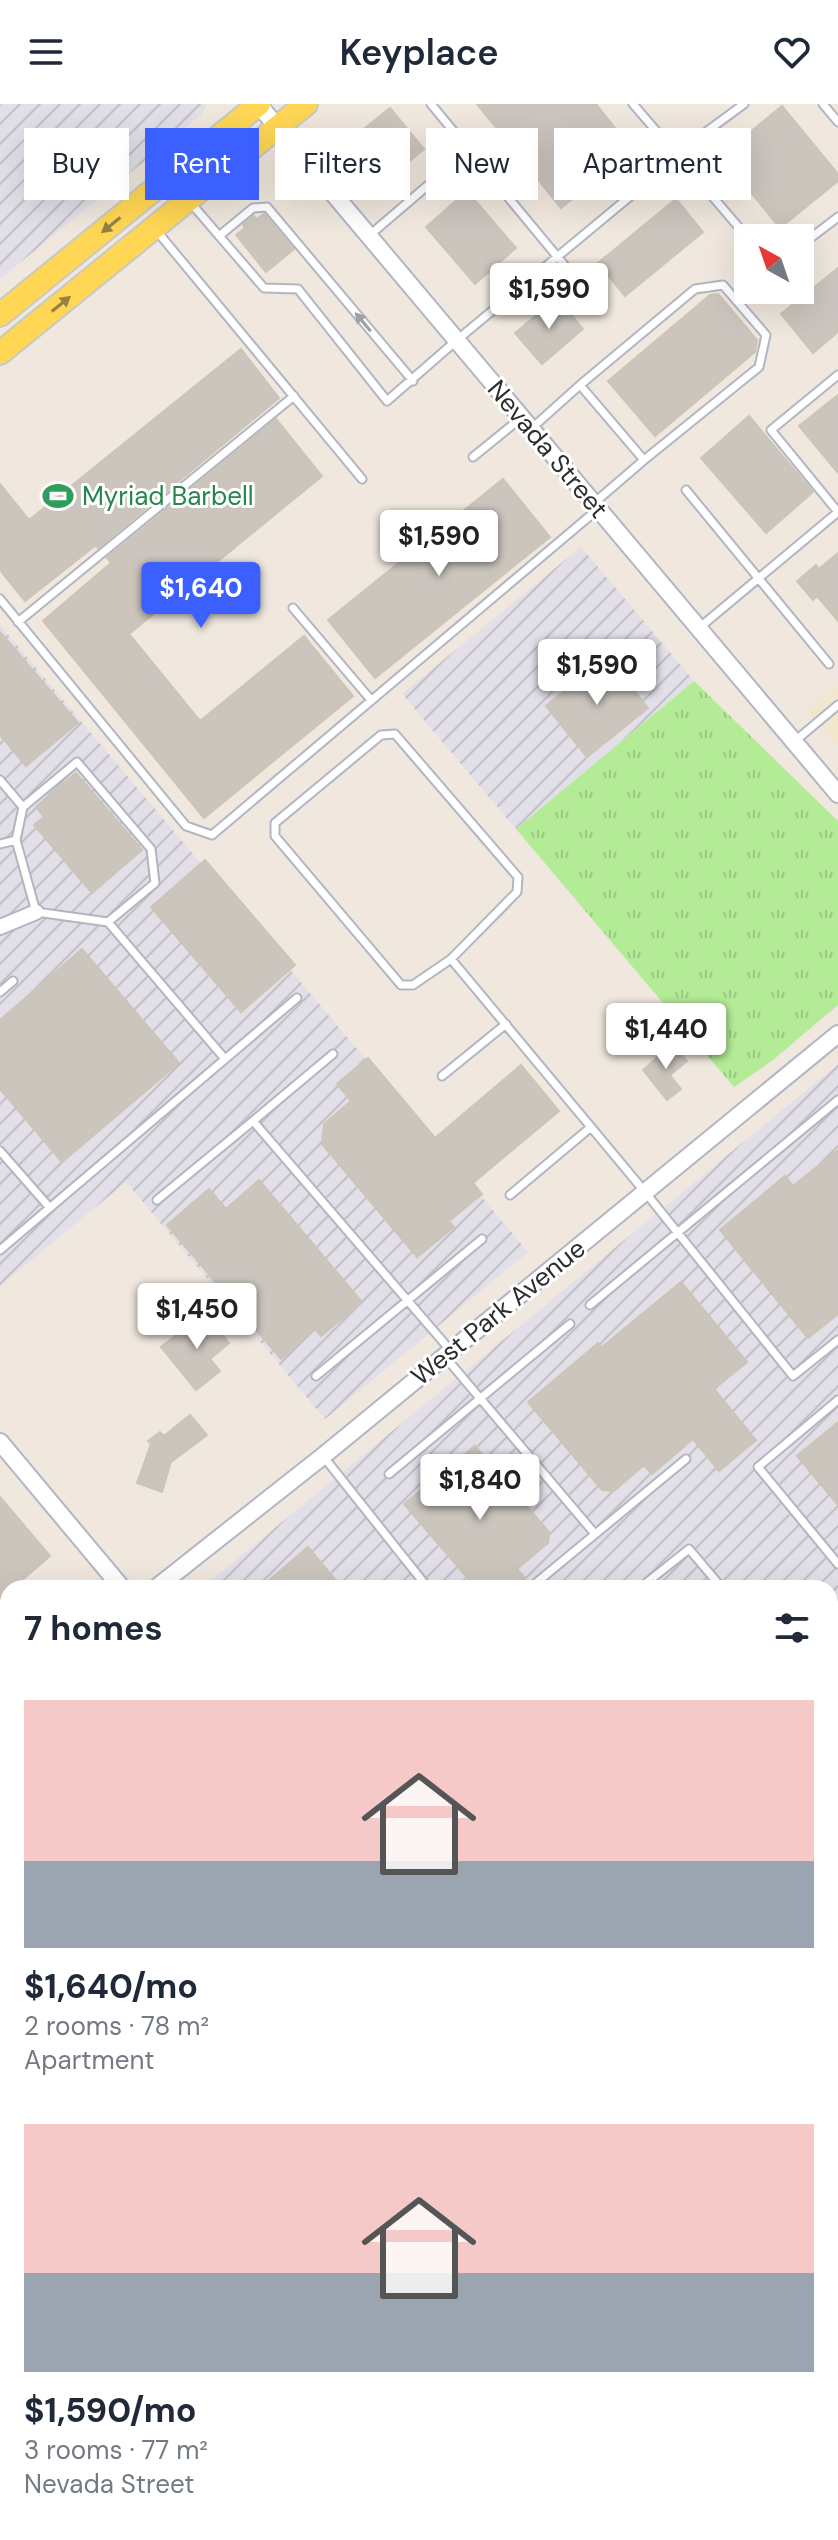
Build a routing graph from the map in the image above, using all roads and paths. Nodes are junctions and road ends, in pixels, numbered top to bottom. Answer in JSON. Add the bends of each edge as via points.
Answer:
{"nodes":[{"id":1,"x":258,"y":104,"type":"edge"},
{"id":2,"x":306,"y":104,"type":"edge"},
{"id":3,"x":431,"y":104,"type":"edge"},
{"id":4,"x":633,"y":104,"type":"edge"},
{"id":5,"x":744,"y":104,"type":"edge"},
{"id":6,"x":823,"y":104,"type":"edge"},
{"id":7,"x":838,"y":122,"type":"edge"},
{"id":8,"x":277,"y":127,"type":"junction"},
{"id":9,"x":451,"y":128,"type":"edge"},
{"id":10,"x":654,"y":128,"type":"edge"},
{"id":11,"x":711,"y":128,"type":"edge"},
{"id":12,"x":426,"y":187,"type":"edge"},
{"id":13,"x":511,"y":200,"type":"edge"},
{"id":14,"x":626,"y":200,"type":"edge"},
{"id":15,"x":715,"y":200,"type":"edge"},
{"id":16,"x":189,"y":201,"type":"junction"},
{"id":17,"x":838,"y":217,"type":"edge"},
{"id":18,"x":736,"y":224,"type":"edge"},
{"id":19,"x":155,"y":228,"type":"junction"},
{"id":20,"x":814,"y":235,"type":"edge"},
{"id":21,"x":219,"y":236,"type":"junction"},
{"id":22,"x":369,"y":236,"type":"junction"},
{"id":23,"x":558,"y":257,"type":"junction"},
{"id":24,"x":589,"y":295,"type":"dead end"},
{"id":25,"x":0,"y":315,"type":"edge"},
{"id":26,"x":457,"y":340,"type":"junction"},
{"id":27,"x":0,"y":353,"type":"edge"},
{"id":28,"x":838,"y":375,"type":"edge"},
{"id":29,"x":413,"y":381,"type":"junction"},
{"id":30,"x":580,"y":385,"type":"junction"},
{"id":31,"x":294,"y":396,"type":"junction"},
{"id":32,"x":526,"y":423,"type":"junction"},
{"id":33,"x":473,"y":457,"type":"dead end"},
{"id":34,"x":644,"y":460,"type":"junction"},
{"id":35,"x":362,"y":479,"type":"dead end"},
{"id":36,"x":686,"y":490,"type":"dead end"},
{"id":37,"x":596,"y":506,"type":"junction"},
{"id":38,"x":759,"y":578,"type":"junction"},
{"id":39,"x":0,"y":599,"type":"edge"},
{"id":40,"x":293,"y":608,"type":"dead end"},
{"id":41,"x":18,"y":622,"type":"junction"},
{"id":42,"x":699,"y":628,"type":"junction"},
{"id":43,"x":829,"y":664,"type":"dead end"},
{"id":44,"x":371,"y":700,"type":"junction"},
{"id":45,"x":838,"y":705,"type":"edge"},
{"id":46,"x":795,"y":741,"type":"junction"},
{"id":47,"x":0,"y":780,"type":"edge"},
{"id":48,"x":838,"y":794,"type":"edge"},
{"id":49,"x":23,"y":807,"type":"junction"},
{"id":50,"x":16,"y":840,"type":"junction"},
{"id":51,"x":0,"y":844,"type":"edge"},
{"id":52,"x":36,"y":912,"type":"junction"},
{"id":53,"x":108,"y":922,"type":"junction"},
{"id":54,"x":0,"y":927,"type":"edge"},
{"id":55,"x":451,"y":959,"type":"junction"},
{"id":56,"x":13,"y":981,"type":"dead end"},
{"id":57,"x":0,"y":992,"type":"edge"},
{"id":58,"x":297,"y":998,"type":"dead end"},
{"id":59,"x":506,"y":1024,"type":"junction"},
{"id":60,"x":836,"y":1041,"type":"edge"},
{"id":61,"x":333,"y":1054,"type":"dead end"},
{"id":62,"x":225,"y":1059,"type":"junction"},
{"id":63,"x":442,"y":1076,"type":"dead end"},
{"id":64,"x":838,"y":1100,"type":"edge"},
{"id":65,"x":253,"y":1121,"type":"junction"},
{"id":66,"x":591,"y":1127,"type":"junction"},
{"id":67,"x":0,"y":1151,"type":"edge"},
{"id":68,"x":645,"y":1192,"type":"junction"},
{"id":69,"x":510,"y":1195,"type":"dead end"},
{"id":70,"x":157,"y":1200,"type":"dead end"},
{"id":71,"x":50,"y":1208,"type":"junction"},
{"id":72,"x":678,"y":1232,"type":"junction"},
{"id":73,"x":482,"y":1239,"type":"dead end"},
{"id":74,"x":0,"y":1250,"type":"edge"},
{"id":75,"x":407,"y":1299,"type":"junction"},
{"id":76,"x":590,"y":1305,"type":"dead end"},
{"id":77,"x":570,"y":1324,"type":"dead end"},
{"id":78,"x":838,"y":1340,"type":"edge"},
{"id":79,"x":448,"y":1353,"type":"junction"},
{"id":80,"x":316,"y":1376,"type":"dead end"},
{"id":81,"x":480,"y":1398,"type":"junction"},
{"id":82,"x":838,"y":1400,"type":"edge"},
{"id":83,"x":2,"y":1449,"type":"edge"},
{"id":84,"x":323,"y":1456,"type":"junction"},
{"id":85,"x":686,"y":1459,"type":"dead end"},
{"id":86,"x":389,"y":1474,"type":"dead end"},
{"id":87,"x":595,"y":1534,"type":"junction"},
{"id":88,"x":838,"y":1564,"type":"edge"},
{"id":89,"x":115,"y":1580,"type":"edge"},
{"id":90,"x":166,"y":1580,"type":"edge"},
{"id":91,"x":422,"y":1580,"type":"edge"},
{"id":92,"x":540,"y":1580,"type":"edge"},
{"id":93,"x":650,"y":1580,"type":"edge"},
{"id":94,"x":715,"y":1580,"type":"edge"}],
"edges":[{"from":1,"to":8,"type":"street","name":"Nevada Street"},
{"from":1,"to":25,"type":"main road","one_way":true},
{"from":2,"to":8,"type":"main road"},
{"from":3,"to":9,"type":"lane"},
{"from":4,"to":10,"type":"lane"},
{"from":5,"to":11,"type":"lane"},
{"from":6,"to":7,"type":"lane"},
{"from":8,"to":16,"type":"main road"},
{"from":8,"to":22,"type":"street","name":"Nevada Street"},
{"from":12,"to":22,"type":"lane"},
{"from":13,"to":23,"type":"lane"},
{"from":14,"to":23,"type":"lane"},
{"from":15,"to":18,"type":"lane"},
{"from":16,"to":19,"type":"main road"},
{"from":16,"to":21,"type":"lane"},
{"from":17,"to":20,"type":"lane"},
{"from":27,"to":19,"type":"main road","one_way":true},
{"from":19,"to":31,"type":"lane"},
{"from":21,"to":29,"type":"lane","via":[[264,288],[298,289],[387,401]]},
{"from":29,"to":21,"type":"lane","one_way":true,"via":[[267,207],[253,208]]},
{"from":22,"to":26,"type":"street","name":"Nevada Street"},
{"from":23,"to":24,"type":"lane"},
{"from":23,"to":26,"type":"lane"},
{"from":26,"to":29,"type":"lane"},
{"from":26,"to":32,"type":"street","name":"Nevada Street"},
{"from":28,"to":38,"type":"lane","via":[[771,430],[838,512]]},
{"from":30,"to":32,"type":"lane"},
{"from":30,"to":34,"type":"lane"},
{"from":30,"to":34,"type":"lane","via":[[695,289],[723,285],[758,325],[766,335],[759,367]]},
{"from":31,"to":35,"type":"lane"},
{"from":31,"to":41,"type":"lane"},
{"from":32,"to":33,"type":"lane"},
{"from":32,"to":37,"type":"street","name":"Nevada Street"},
{"from":34,"to":37,"type":"lane"},
{"from":36,"to":38,"type":"lane"},
{"from":37,"to":42,"type":"street","name":"Nevada Street"},
{"from":37,"to":44,"type":"lane"},
{"from":38,"to":42,"type":"lane"},
{"from":38,"to":43,"type":"lane"},
{"from":39,"to":41,"type":"lane"},
{"from":40,"to":44,"type":"lane"},
{"from":41,"to":44,"type":"lane","via":[[186,826],[212,835]]},
{"from":42,"to":46,"type":"street","name":"Nevada Street"},
{"from":45,"to":46,"type":"lane"},
{"from":46,"to":48,"type":"street","name":"Nevada Street"},
{"from":47,"to":49,"type":"lane"},
{"from":49,"to":50,"type":"lane"},
{"from":49,"to":53,"type":"lane","via":[[77,762],[151,849],[155,883]]},
{"from":50,"to":51,"type":"lane"},
{"from":50,"to":52,"type":"lane"},
{"from":52,"to":53,"type":"lane"},
{"from":52,"to":54,"type":"street"},
{"from":53,"to":62,"type":"lane"},
{"from":55,"to":55,"type":"lane","via":[[413,985],[401,985],[275,836],[275,823],[381,735],[395,734],[518,877],[517,892]]},
{"from":55,"to":59,"type":"lane"},
{"from":56,"to":57,"type":"lane"},
{"from":58,"to":62,"type":"lane"},
{"from":59,"to":63,"type":"lane"},
{"from":59,"to":66,"type":"lane"},
{"from":60,"to":68,"type":"street","name":"West Park Avenue"},
{"from":61,"to":65,"type":"lane"},
{"from":62,"to":71,"type":"lane"},
{"from":64,"to":72,"type":"lane"},
{"from":65,"to":70,"type":"lane"},
{"from":65,"to":75,"type":"lane"},
{"from":66,"to":68,"type":"lane"},
{"from":66,"to":69,"type":"lane"},
{"from":67,"to":71,"type":"lane"},
{"from":68,"to":72,"type":"lane"},
{"from":68,"to":79,"type":"street","name":"West Park Avenue"},
{"from":71,"to":74,"type":"lane"},
{"from":72,"to":76,"type":"lane"},
{"from":72,"to":78,"type":"lane","via":[[793,1376]]},
{"from":73,"to":75,"type":"lane"},
{"from":75,"to":79,"type":"lane"},
{"from":75,"to":80,"type":"lane"},
{"from":77,"to":81,"type":"lane"},
{"from":79,"to":81,"type":"lane"},
{"from":79,"to":84,"type":"street","name":"West Park Avenue"},
{"from":81,"to":86,"type":"lane"},
{"from":81,"to":87,"type":"lane"},
{"from":82,"to":88,"type":"lane","via":[[758,1467]]},
{"from":83,"to":89,"type":"street"},
{"from":84,"to":90,"type":"street","name":"West Park Avenue"},
{"from":84,"to":91,"type":"lane"},
{"from":85,"to":87,"type":"lane"},
{"from":87,"to":92,"type":"lane"},
{"from":93,"to":94,"type":"lane","via":[[689,1549]]}]}
